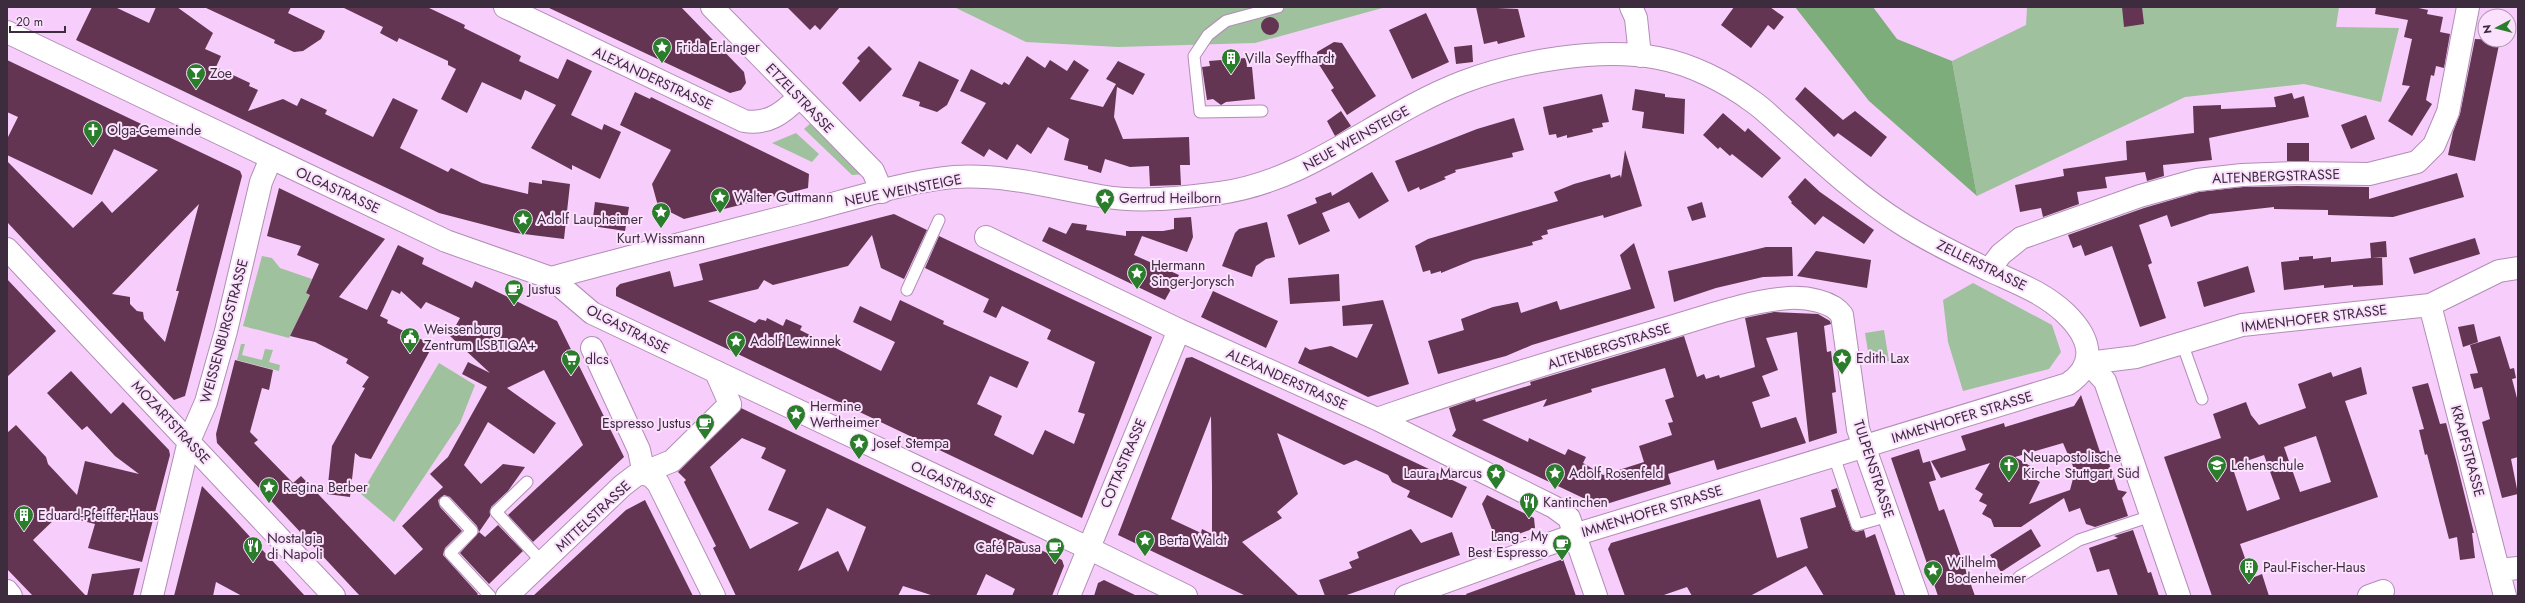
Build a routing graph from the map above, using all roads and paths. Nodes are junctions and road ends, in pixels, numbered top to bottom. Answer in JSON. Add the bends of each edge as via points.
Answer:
{"nodes":[{"id":1,"x":505,"y":7,"type":"edge"},
{"id":2,"x":712,"y":7,"type":"edge"},
{"id":3,"x":1278,"y":7,"type":"edge"},
{"id":4,"x":1631,"y":7,"type":"edge"},
{"id":5,"x":2468,"y":7,"type":"edge"},
{"id":6,"x":7,"y":32,"type":"edge"},
{"id":7,"x":1640,"y":56,"type":"junction"},
{"id":8,"x":799,"y":97,"type":"junction"},
{"id":9,"x":1262,"y":111,"type":"dead end"},
{"id":10,"x":271,"y":158,"type":"junction"},
{"id":11,"x":882,"y":192,"type":"junction"},
{"id":12,"x":939,"y":220,"type":"dead end"},
{"id":13,"x":986,"y":238,"type":"dead end"},
{"id":14,"x":7,"y":249,"type":"edge"},
{"id":15,"x":2518,"y":254,"type":"edge"},
{"id":16,"x":1989,"y":270,"type":"junction"},
{"id":17,"x":2508,"y":270,"type":"edge"},
{"id":18,"x":552,"y":278,"type":"junction"},
{"id":19,"x":907,"y":290,"type":"dead end"},
{"id":20,"x":2430,"y":305,"type":"junction"},
{"id":21,"x":1842,"y":315,"type":"joint"},
{"id":22,"x":1180,"y":330,"type":"junction"},
{"id":23,"x":2182,"y":343,"type":"junction"},
{"id":24,"x":592,"y":348,"type":"dead end"},
{"id":25,"x":2088,"y":363,"type":"junction"},
{"id":26,"x":716,"y":372,"type":"junction"},
{"id":27,"x":2202,"y":399,"type":"dead end"},
{"id":28,"x":1377,"y":419,"type":"junction"},
{"id":29,"x":189,"y":441,"type":"junction"},
{"id":30,"x":1865,"y":446,"type":"junction"},
{"id":31,"x":1834,"y":456,"type":"junction"},
{"id":32,"x":644,"y":474,"type":"junction"},
{"id":33,"x":527,"y":482,"type":"dead end"},
{"id":34,"x":445,"y":502,"type":"dead end"},
{"id":35,"x":1889,"y":516,"type":"junction"},
{"id":36,"x":2150,"y":516,"type":"junction"},
{"id":37,"x":1574,"y":535,"type":"junction"},
{"id":38,"x":1088,"y":548,"type":"junction"},
{"id":39,"x":542,"y":563,"type":"junction"},
{"id":40,"x":2508,"y":569,"type":"edge"},
{"id":41,"x":2019,"y":576,"type":"dead end"},
{"id":42,"x":7,"y":591,"type":"edge"},
{"id":43,"x":11,"y":596,"type":"edge"},
{"id":44,"x":152,"y":596,"type":"edge"},
{"id":45,"x":334,"y":596,"type":"edge"},
{"id":46,"x":490,"y":596,"type":"edge"},
{"id":47,"x":507,"y":596,"type":"edge"},
{"id":48,"x":714,"y":596,"type":"edge"},
{"id":49,"x":1069,"y":596,"type":"edge"},
{"id":50,"x":1186,"y":596,"type":"edge"},
{"id":51,"x":1406,"y":596,"type":"edge"},
{"id":52,"x":1596,"y":596,"type":"edge"},
{"id":53,"x":1917,"y":596,"type":"edge"},
{"id":54,"x":2179,"y":596,"type":"edge"},
{"id":55,"x":2505,"y":596,"type":"edge"}],
"edges":[{"from":1,"to":8,"type":"street","name":"ALEXANDERSTRASSE","via":[[744,121],[756,123],[771,120]]},
{"from":2,"to":8,"type":"street","name":"ETZELSTRASSE"},
{"from":3,"to":9,"type":"lane","via":[[1226,22],[1208,36],[1194,56],[1200,112]]},
{"from":4,"to":7,"type":"street","via":[[1636,18]]},
{"from":5,"to":16,"type":"street","name":"ALTENBERGSTRASSE","via":[[2448,112],[2434,145],[2417,162],[2369,174],[2296,173],[2196,180],[2140,196],[2021,238],[2001,254]]},
{"from":6,"to":10,"type":"street","name":"OLGASTRASSE"},
{"from":7,"to":11,"type":"street","name":"NEUE WEINSTEIGE","via":[[1588,56],[1492,72],[1426,99],[1306,166],[1273,180],[1226,192],[1138,200],[985,176],[948,178]]},
{"from":7,"to":16,"type":"street","name":"ZELLERSTRASSE","via":[[1688,67],[1752,101],[1844,182],[1880,210],[1914,232]]},
{"from":8,"to":11,"type":"street","name":"ETZELSTRASSE","via":[[873,171]]},
{"from":10,"to":18,"type":"street","name":"OLGASTRASSE","via":[[446,241]]},
{"from":10,"to":29,"type":"street","name":"WEISSENBURGSTRASSE","via":[[261,182],[226,331],[208,395]]},
{"from":11,"to":18,"type":"street","name":"NEUE WEINSTEIGE"},
{"from":12,"to":19,"type":"lane"},
{"from":13,"to":22,"type":"street","name":"ALEXANDERSTRASSE"},
{"from":14,"to":29,"type":"street","name":"MOZARTSTRASSE"},
{"from":15,"to":17,"type":"street","name":"IMMENHOFER STRASSE"},
{"from":16,"to":25,"type":"street","name":"ZELLERSTRASSE","via":[[2050,298],[2074,322],[2086,344]]},
{"from":17,"to":20,"type":"street","name":"IMMENHOFER STRASSE"},
{"from":18,"to":26,"type":"street","name":"OLGASTRASSE","via":[[592,313]]},
{"from":20,"to":23,"type":"street","name":"IMMENHOFER STRASSE","via":[[2242,325]]},
{"from":20,"to":40,"type":"street","name":"KRAPFSTRASSE"},
{"from":21,"to":28,"type":"street","name":"ALTENBERGSTRASSE","via":[[1837,308],[1830,305],[1804,299],[1770,300],[1587,352]]},
{"from":21,"to":30,"type":"street","name":"TULPENSTRASSE","via":[[1858,429]]},
{"from":22,"to":28,"type":"street","name":"ALEXANDERSTRASSE"},
{"from":22,"to":38,"type":"street","name":"COTTASTRASSE"},
{"from":23,"to":25,"type":"street","name":"IMMENHOFER STRASSE","via":[[2136,357]]},
{"from":23,"to":27,"type":"lane"},
{"from":24,"to":32,"type":"street","via":[[639,450]]},
{"from":25,"to":30,"type":"street","name":"IMMENHOFER STRASSE","via":[[2081,375],[2068,384]]},
{"from":25,"to":36,"type":"street","via":[[2105,381]]},
{"from":26,"to":32,"type":"street","name":"MITTELSTRASSE","via":[[730,404],[672,461]]},
{"from":26,"to":38,"type":"street","name":"OLGASTRASSE"},
{"from":28,"to":37,"type":"street","name":"ALEXANDERSTRASSE","via":[[1554,507],[1569,518]]},
{"from":29,"to":44,"type":"street","name":"WEISSENBURGSTRASSE"},
{"from":29,"to":45,"type":"street","name":"MOZARTSTRASSE"},
{"from":30,"to":31,"type":"street","name":"IMMENHOFER STRASSE"},
{"from":30,"to":35,"type":"street","name":"TULPENSTRASSE"},
{"from":31,"to":35,"type":"lane","via":[[1857,525]]},
{"from":31,"to":37,"type":"street","name":"IMMENHOFER STRASSE"},
{"from":32,"to":39,"type":"street","name":"MITTELSTRASSE","via":[[634,476],[622,486]]},
{"from":32,"to":48,"type":"street","via":[[651,476],[658,483]]},
{"from":33,"to":39,"type":"lane","via":[[496,512]]},
{"from":34,"to":46,"type":"lane","via":[[472,531],[450,553]]},
{"from":35,"to":53,"type":"street","name":"TULPENSTRASSE"},
{"from":36,"to":41,"type":"lane","via":[[2079,540]]},
{"from":36,"to":54,"type":"street"},
{"from":37,"to":51,"type":"street","name":"IMMENHOFER STRASSE"},
{"from":37,"to":52,"type":"street","name":"ALEXANDERSTRASSE"},
{"from":38,"to":49,"type":"street","name":"COTTASTRASSE"},
{"from":38,"to":50,"type":"street","name":"OLGASTRASSE"},
{"from":39,"to":47,"type":"street","name":"MITTELSTRASSE"},
{"from":40,"to":55,"type":"street","name":"KRAPFSTRASSE"},
{"from":42,"to":43,"type":"street"}]}
